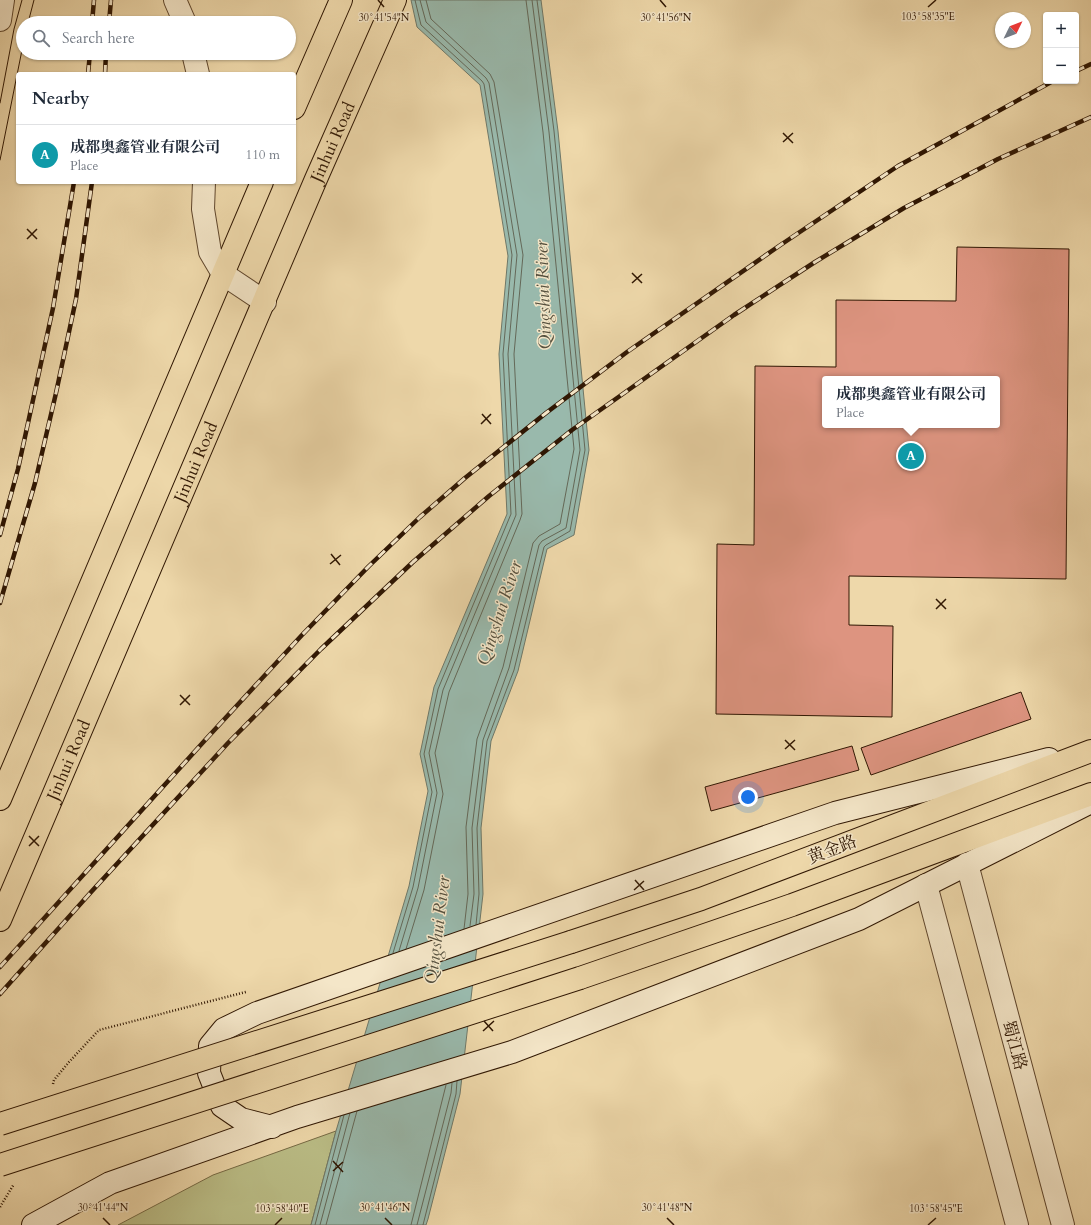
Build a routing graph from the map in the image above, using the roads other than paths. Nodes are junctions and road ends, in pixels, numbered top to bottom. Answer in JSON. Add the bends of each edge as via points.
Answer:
{"nodes":[{"id":1,"x":3,"y":0,"type":"edge"},
{"id":2,"x":175,"y":0,"type":"edge"},
{"id":3,"x":342,"y":0,"type":"edge"},
{"id":4,"x":394,"y":2,"type":"edge"},
{"id":5,"x":182,"y":16,"type":"edge"},
{"id":6,"x":0,"y":20,"type":"edge"},
{"id":7,"x":195,"y":60,"type":"edge"},
{"id":8,"x":198,"y":72,"type":"edge"},
{"id":9,"x":296,"y":104,"type":"edge"},
{"id":10,"x":204,"y":184,"type":"edge"},
{"id":11,"x":261,"y":184,"type":"edge"},
{"id":12,"x":223,"y":274,"type":"junction"},
{"id":13,"x":265,"y":302,"type":"junction"},
{"id":14,"x":1091,"y":749,"type":"edge"},
{"id":15,"x":1091,"y":794,"type":"edge"},
{"id":16,"x":0,"y":799,"type":"edge"},
{"id":17,"x":1091,"y":801,"type":"edge"},
{"id":18,"x":967,"y":864,"type":"junction"},
{"id":19,"x":926,"y":885,"type":"junction"},
{"id":20,"x":0,"y":920,"type":"edge"},
{"id":21,"x":0,"y":1124,"type":"edge"},
{"id":22,"x":272,"y":1127,"type":"junction"},
{"id":23,"x":0,"y":1165,"type":"edge"},
{"id":24,"x":33,"y":1225,"type":"edge"},
{"id":25,"x":1017,"y":1225,"type":"edge"},
{"id":26,"x":1064,"y":1225,"type":"edge"}],
"edges":[{"from":1,"to":6,"type":"main road"},
{"from":2,"to":5,"type":"main road"},
{"from":3,"to":9,"type":"main road"},
{"from":4,"to":13,"type":"main road","name":"Jinhui Road"},
{"from":7,"to":8,"type":"main road"},
{"from":10,"to":12,"type":"main road","via":[[203,209],[210,252]]},
{"from":11,"to":12,"type":"main road"},
{"from":12,"to":13,"type":"main road"},
{"from":12,"to":16,"type":"main road"},
{"from":13,"to":20,"type":"main road","name":"Jinhui Road"},
{"from":14,"to":21,"type":"main road","name":"黄金路","bridge":true,"via":[[701,899]]},
{"from":14,"to":22,"type":"main road","via":[[835,813],[257,1013],[224,1029],[210,1046],[209,1073],[222,1106],[241,1119]]},
{"from":15,"to":23,"type":"main road","bridge":true,"via":[[792,905],[580,978]]},
{"from":17,"to":18,"type":"main road"},
{"from":18,"to":19,"type":"main road"},
{"from":18,"to":26,"type":"main road","name":"蜀江路"},
{"from":19,"to":22,"type":"main road","via":[[859,919],[512,1052],[297,1117]]},
{"from":19,"to":25,"type":"main road"},
{"from":22,"to":24,"type":"main road","via":[[110,1183]]}]}
